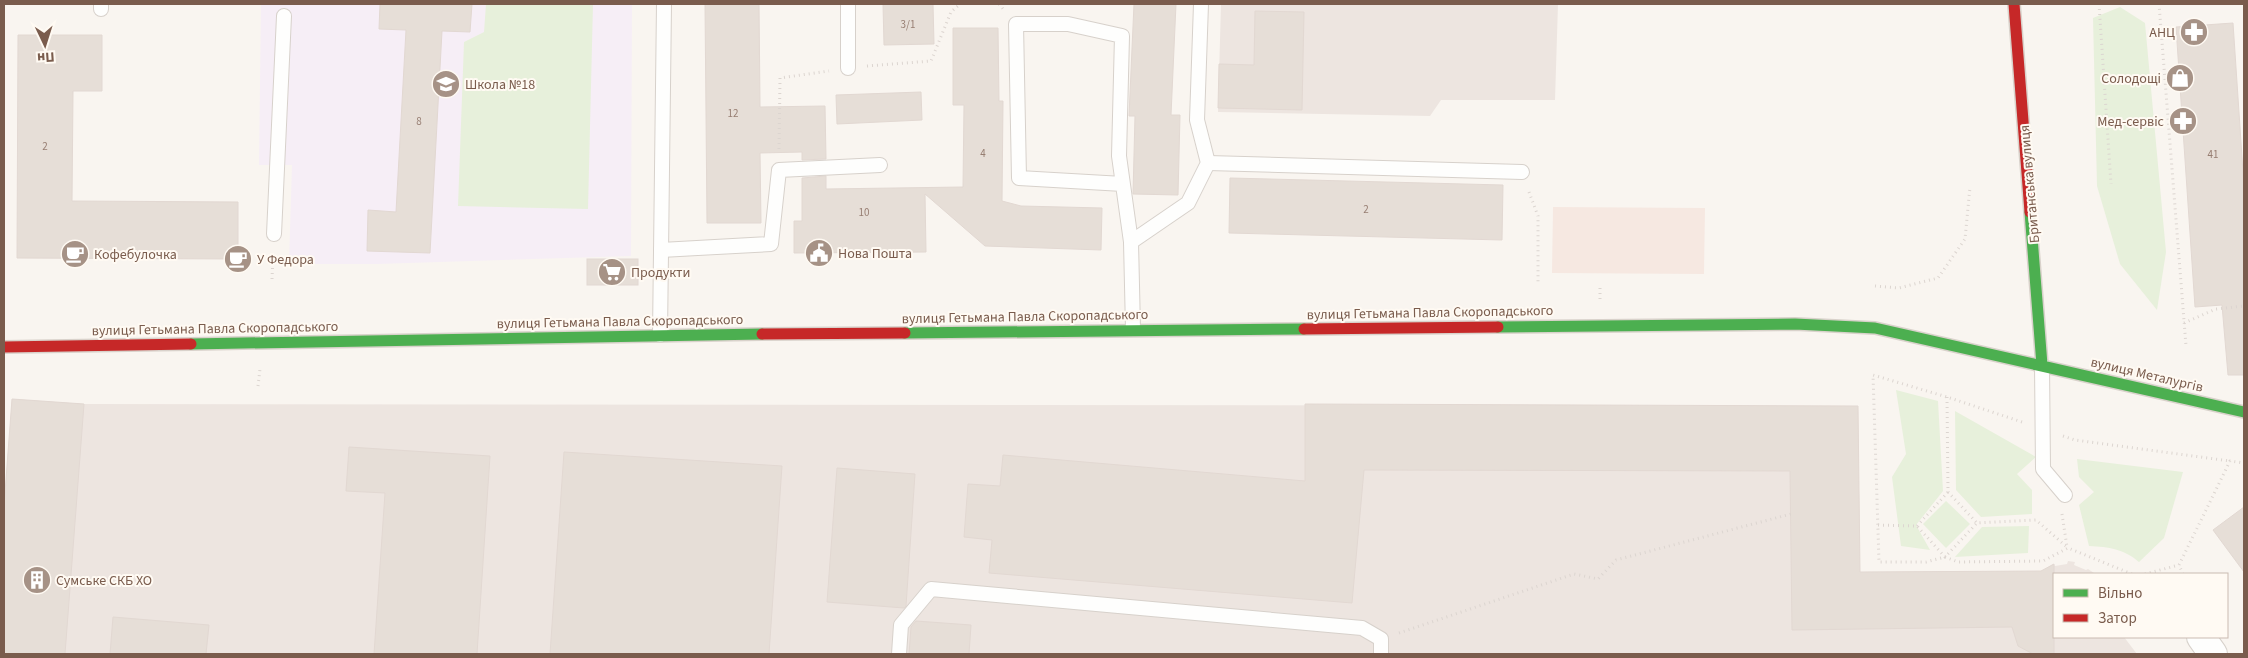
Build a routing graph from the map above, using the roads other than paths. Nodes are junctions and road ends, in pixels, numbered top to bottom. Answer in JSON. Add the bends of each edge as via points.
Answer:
{"nodes":[{"id":1,"x":664,"y":4,"type":"edge"},
{"id":2,"x":848,"y":4,"type":"edge"},
{"id":3,"x":1201,"y":4,"type":"edge"},
{"id":4,"x":2014,"y":4,"type":"edge"},
{"id":5,"x":284,"y":16,"type":"dead end"},
{"id":6,"x":848,"y":68,"type":"dead end"},
{"id":7,"x":1208,"y":163,"type":"junction"},
{"id":8,"x":880,"y":165,"type":"dead end"},
{"id":9,"x":1522,"y":172,"type":"road end"},
{"id":10,"x":1123,"y":184,"type":"junction"},
{"id":11,"x":274,"y":234,"type":"dead end"},
{"id":12,"x":1131,"y":242,"type":"junction"},
{"id":13,"x":661,"y":250,"type":"junction"},
{"id":14,"x":1133,"y":329,"type":"junction"},
{"id":15,"x":660,"y":334,"type":"junction"},
{"id":16,"x":4,"y":347,"type":"edge"},
{"id":17,"x":2042,"y":365,"type":"junction"},
{"id":18,"x":2244,"y":412,"type":"edge"},
{"id":19,"x":2062,"y":491,"type":"road end"},
{"id":20,"x":2202,"y":638,"type":"edge"},
{"id":21,"x":899,"y":654,"type":"edge"},
{"id":22,"x":1381,"y":654,"type":"edge"},
{"id":23,"x":2213,"y":654,"type":"edge"}],
"edges":[{"from":1,"to":13,"type":"lane"},
{"from":2,"to":6,"type":"lane"},
{"from":3,"to":7,"type":"lane","via":[[1197,120]]},
{"from":4,"to":17,"type":"main road","name":"Британська вулиця"},
{"from":5,"to":11,"type":"lane"},
{"from":7,"to":9,"type":"lane"},
{"from":7,"to":12,"type":"lane","via":[[1188,203]]},
{"from":8,"to":13,"type":"lane","via":[[779,170],[771,244]]},
{"from":10,"to":10,"type":"lane","via":[[1119,156],[1122,36],[1068,24],[1016,24],[1019,178]]},
{"from":10,"to":12,"type":"lane"},
{"from":12,"to":14,"type":"lane"},
{"from":13,"to":15,"type":"lane"},
{"from":14,"to":15,"type":"main road","name":"вулиця Гетьмана Павла Скоропадського"},
{"from":14,"to":17,"type":"main road","name":"вулиця Гетьмана Павла Скоропадського","via":[[1794,324],[1875,328]]},
{"from":15,"to":16,"type":"main road","name":"вулиця Гетьмана Павла Скоропадського"},
{"from":17,"to":18,"type":"main road","name":"вулиця Металургів"},
{"from":17,"to":19,"type":"lane","via":[[2043,469]]},
{"from":20,"to":23,"type":"street"},
{"from":21,"to":22,"type":"lane","via":[[901,625],[931,589],[1362,628],[1381,639]]}]}
